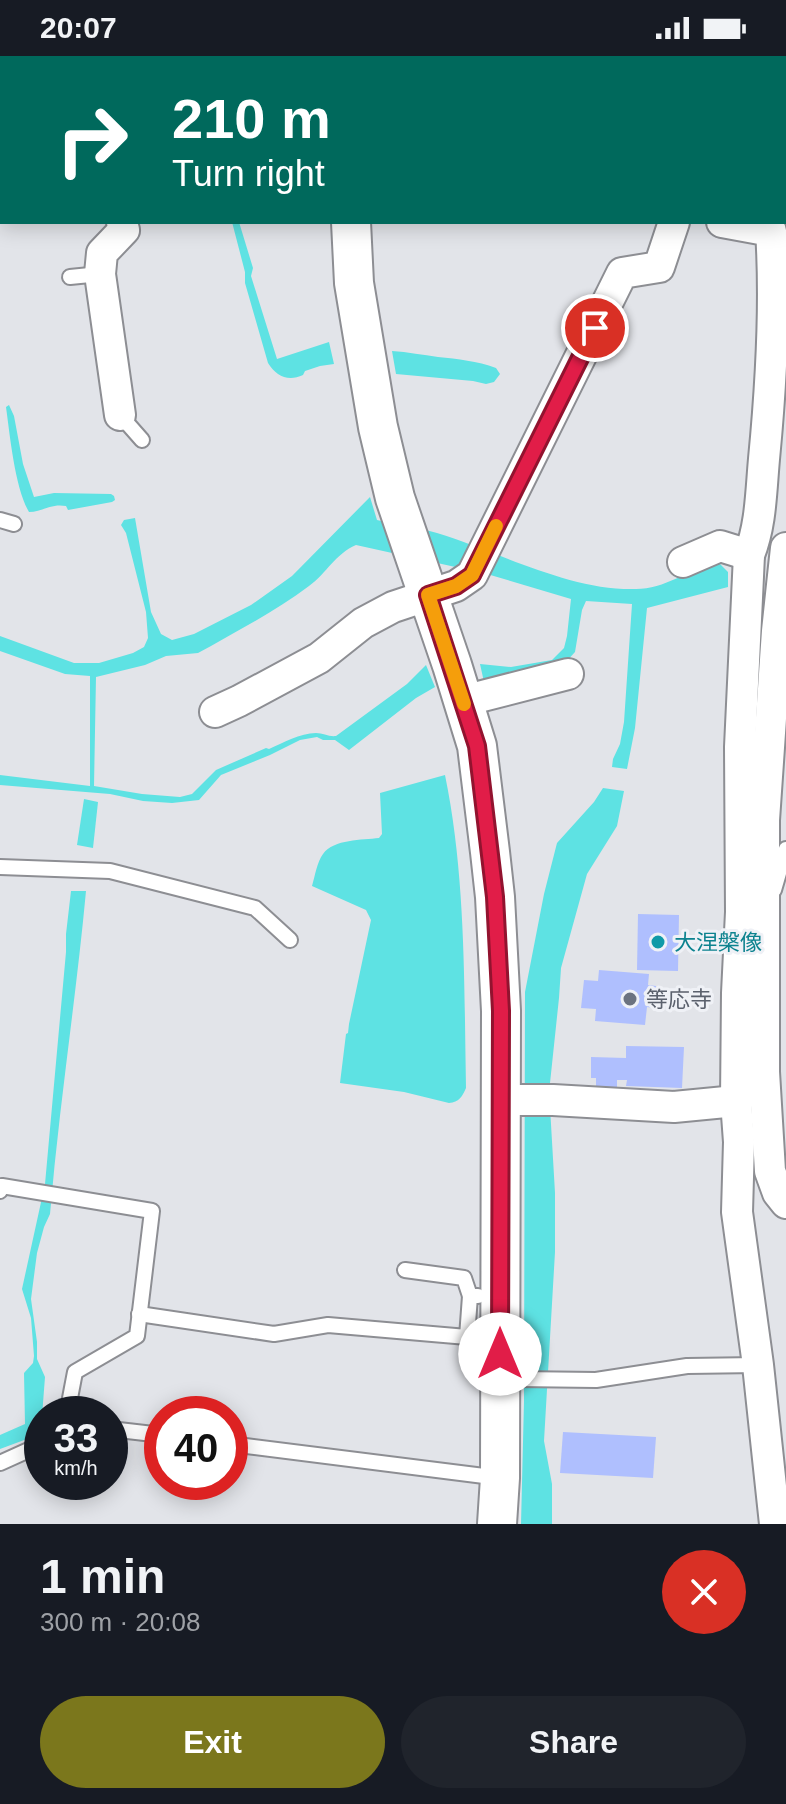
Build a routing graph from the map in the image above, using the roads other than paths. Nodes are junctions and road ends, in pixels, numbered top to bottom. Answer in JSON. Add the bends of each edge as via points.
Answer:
{"nodes":[{"id":1,"x":122,"y":224,"type":"edge"},
{"id":2,"x":351,"y":224,"type":"edge"},
{"id":3,"x":673,"y":224,"type":"edge"},
{"id":4,"x":733,"y":224,"type":"edge"},
{"id":5,"x":773,"y":260,"type":"junction"},
{"id":6,"x":100,"y":274,"type":"junction"},
{"id":7,"x":70,"y":277,"type":"dead end"},
{"id":8,"x":786,"y":295,"type":"edge"},
{"id":9,"x":120,"y":415,"type":"joint"},
{"id":10,"x":142,"y":440,"type":"dead end"},
{"id":11,"x":785,"y":557,"type":"edge"},
{"id":12,"x":749,"y":560,"type":"junction"},
{"id":13,"x":683,"y":562,"type":"dead end"},
{"id":14,"x":428,"y":595,"type":"junction"},
{"id":15,"x":782,"y":638,"type":"edge"},
{"id":16,"x":568,"y":674,"type":"dead end"},
{"id":17,"x":463,"y":701,"type":"junction"},
{"id":18,"x":215,"y":712,"type":"dead end"},
{"id":19,"x":786,"y":849,"type":"edge"},
{"id":20,"x":0,"y":867,"type":"edge"},
{"id":21,"x":764,"y":929,"type":"junction"},
{"id":22,"x":290,"y":940,"type":"dead end"},
{"id":23,"x":764,"y":1072,"type":"junction"},
{"id":24,"x":510,"y":1100,"type":"junction"},
{"id":25,"x":736,"y":1101,"type":"junction"},
{"id":26,"x":739,"y":1142,"type":"junction"},
{"id":27,"x":0,"y":1191,"type":"edge"},
{"id":28,"x":786,"y":1203,"type":"edge"},
{"id":29,"x":405,"y":1270,"type":"dead end"},
{"id":30,"x":139,"y":1314,"type":"junction"},
{"id":31,"x":758,"y":1365,"type":"junction"},
{"id":32,"x":519,"y":1380,"type":"dead end"},
{"id":33,"x":70,"y":1396,"type":"edge"},
{"id":34,"x":248,"y":1446,"type":"edge"},
{"id":35,"x":24,"y":1452,"type":"edge"},
{"id":36,"x":0,"y":1463,"type":"edge"},
{"id":37,"x":500,"y":1478,"type":"junction"},
{"id":38,"x":497,"y":1524,"type":"edge"},
{"id":39,"x":775,"y":1524,"type":"edge"}],
"edges":[{"from":1,"to":6,"type":"street","via":[[124,230],[102,253]]},
{"from":2,"to":14,"type":"street","via":[[354,283],[378,427]]},
{"from":3,"to":14,"type":"street","via":[[659,267],[622,273],[472,575]]},
{"from":4,"to":5,"type":"street","via":[[771,231]]},
{"from":5,"to":8,"type":"street"},
{"from":5,"to":12,"type":"street","via":[[769,406],[757,535]]},
{"from":6,"to":7,"type":"lane"},
{"from":6,"to":9,"type":"street"},
{"from":9,"to":10,"type":"lane"},
{"from":11,"to":12,"type":"street"},
{"from":11,"to":15,"type":"street"},
{"from":12,"to":13,"type":"street","via":[[720,546]]},
{"from":12,"to":25,"type":"street","via":[[740,747]]},
{"from":14,"to":17,"type":"street"},
{"from":14,"to":18,"type":"street","via":[[363,623],[319,658]]},
{"from":15,"to":21,"type":"street","via":[[764,820]]},
{"from":16,"to":17,"type":"street"},
{"from":17,"to":24,"type":"street","via":[[477,746],[495,897]]},
{"from":19,"to":21,"type":"lane"},
{"from":20,"to":22,"type":"lane","via":[[110,871],[255,908]]},
{"from":21,"to":23,"type":"street"},
{"from":23,"to":26,"type":"street","via":[[752,1089]]},
{"from":23,"to":28,"type":"street","via":[[770,1171]]},
{"from":24,"to":25,"type":"street","via":[[674,1107]]},
{"from":24,"to":37,"type":"street"},
{"from":25,"to":26,"type":"street"},
{"from":26,"to":31,"type":"street","via":[[737,1212]]},
{"from":27,"to":30,"type":"lane","via":[[2,1186],[152,1211]]},
{"from":29,"to":30,"type":"lane","via":[[464,1278],[476,1296],[467,1337],[328,1325],[274,1334]]},
{"from":30,"to":33,"type":"lane","via":[[137,1336],[75,1372]]},
{"from":31,"to":32,"type":"lane","via":[[687,1366],[596,1380]]},
{"from":31,"to":39,"type":"street"},
{"from":34,"to":37,"type":"lane"},
{"from":35,"to":36,"type":"lane"},
{"from":37,"to":38,"type":"street"}]}
